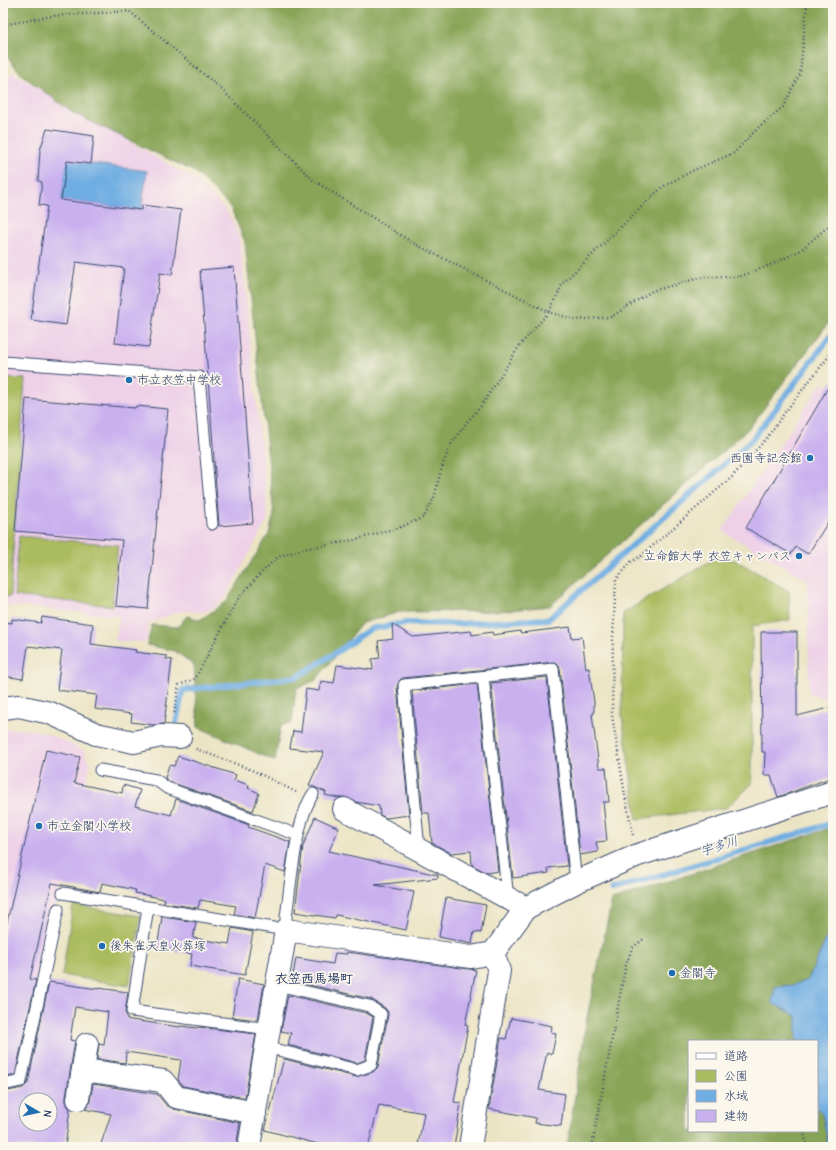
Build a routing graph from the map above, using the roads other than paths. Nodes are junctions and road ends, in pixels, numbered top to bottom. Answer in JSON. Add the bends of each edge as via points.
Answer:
{"nodes":[{"id":1,"x":3,"y":362,"type":"edge"},
{"id":2,"x":212,"y":524,"type":"dead end"},
{"id":3,"x":483,"y":677,"type":"junction"},
{"id":4,"x":3,"y":708,"type":"edge"},
{"id":5,"x":176,"y":728,"type":"road end"},
{"id":6,"x":100,"y":770,"type":"dead end"},
{"id":7,"x":833,"y":792,"type":"edge"},
{"id":8,"x":313,"y":794,"type":"dead end"},
{"id":9,"x":344,"y":809,"type":"dead end"},
{"id":10,"x":298,"y":835,"type":"junction"},
{"id":11,"x":419,"y":850,"type":"junction"},
{"id":12,"x":576,"y":882,"type":"junction"},
{"id":13,"x":63,"y":893,"type":"dead end"},
{"id":14,"x":517,"y":903,"type":"junction"},
{"id":15,"x":148,"y":907,"type":"junction"},
{"id":16,"x":58,"y":909,"type":"dead end"},
{"id":17,"x":286,"y":930,"type":"junction"},
{"id":18,"x":493,"y":953,"type":"junction"},
{"id":19,"x":277,"y":985,"type":"junction"},
{"id":20,"x":268,"y":1038,"type":"junction"},
{"id":21,"x":87,"y":1044,"type":"dead end"},
{"id":22,"x":83,"y":1070,"type":"junction"},
{"id":23,"x":3,"y":1085,"type":"edge"},
{"id":24,"x":78,"y":1099,"type":"dead end"},
{"id":25,"x":255,"y":1113,"type":"junction"},
{"id":26,"x":249,"y":1147,"type":"edge"},
{"id":27,"x":470,"y":1147,"type":"edge"}],
"edges":[{"from":1,"to":2,"type":"lane","via":[[199,377]]},
{"from":3,"to":11,"type":"lane","via":[[404,685]]},
{"from":3,"to":12,"type":"lane","via":[[554,669]]},
{"from":3,"to":14,"type":"lane"},
{"from":4,"to":5,"type":"street","via":[[19,706],[50,713],[96,734],[134,742],[161,736]]},
{"from":6,"to":10,"type":"lane","via":[[156,780],[167,788]]},
{"from":7,"to":12,"type":"street","via":[[638,855]]},
{"from":8,"to":10,"type":"lane"},
{"from":9,"to":11,"type":"street"},
{"from":10,"to":17,"type":"lane"},
{"from":11,"to":14,"type":"street"},
{"from":12,"to":14,"type":"street"},
{"from":13,"to":15,"type":"lane"},
{"from":14,"to":18,"type":"street"},
{"from":15,"to":17,"type":"lane"},
{"from":15,"to":20,"type":"lane","via":[[132,1011]]},
{"from":16,"to":23,"type":"lane","via":[[21,1081]]},
{"from":17,"to":18,"type":"street","via":[[471,957]]},
{"from":17,"to":19,"type":"street"},
{"from":18,"to":27,"type":"street","via":[[499,971]]},
{"from":19,"to":20,"type":"street"},
{"from":19,"to":20,"type":"lane","via":[[369,1006],[381,1014],[371,1065],[357,1070]]},
{"from":20,"to":25,"type":"street"},
{"from":21,"to":22,"type":"street"},
{"from":22,"to":24,"type":"street"},
{"from":22,"to":25,"type":"street","via":[[163,1081],[176,1097]]},
{"from":25,"to":26,"type":"street"}]}
